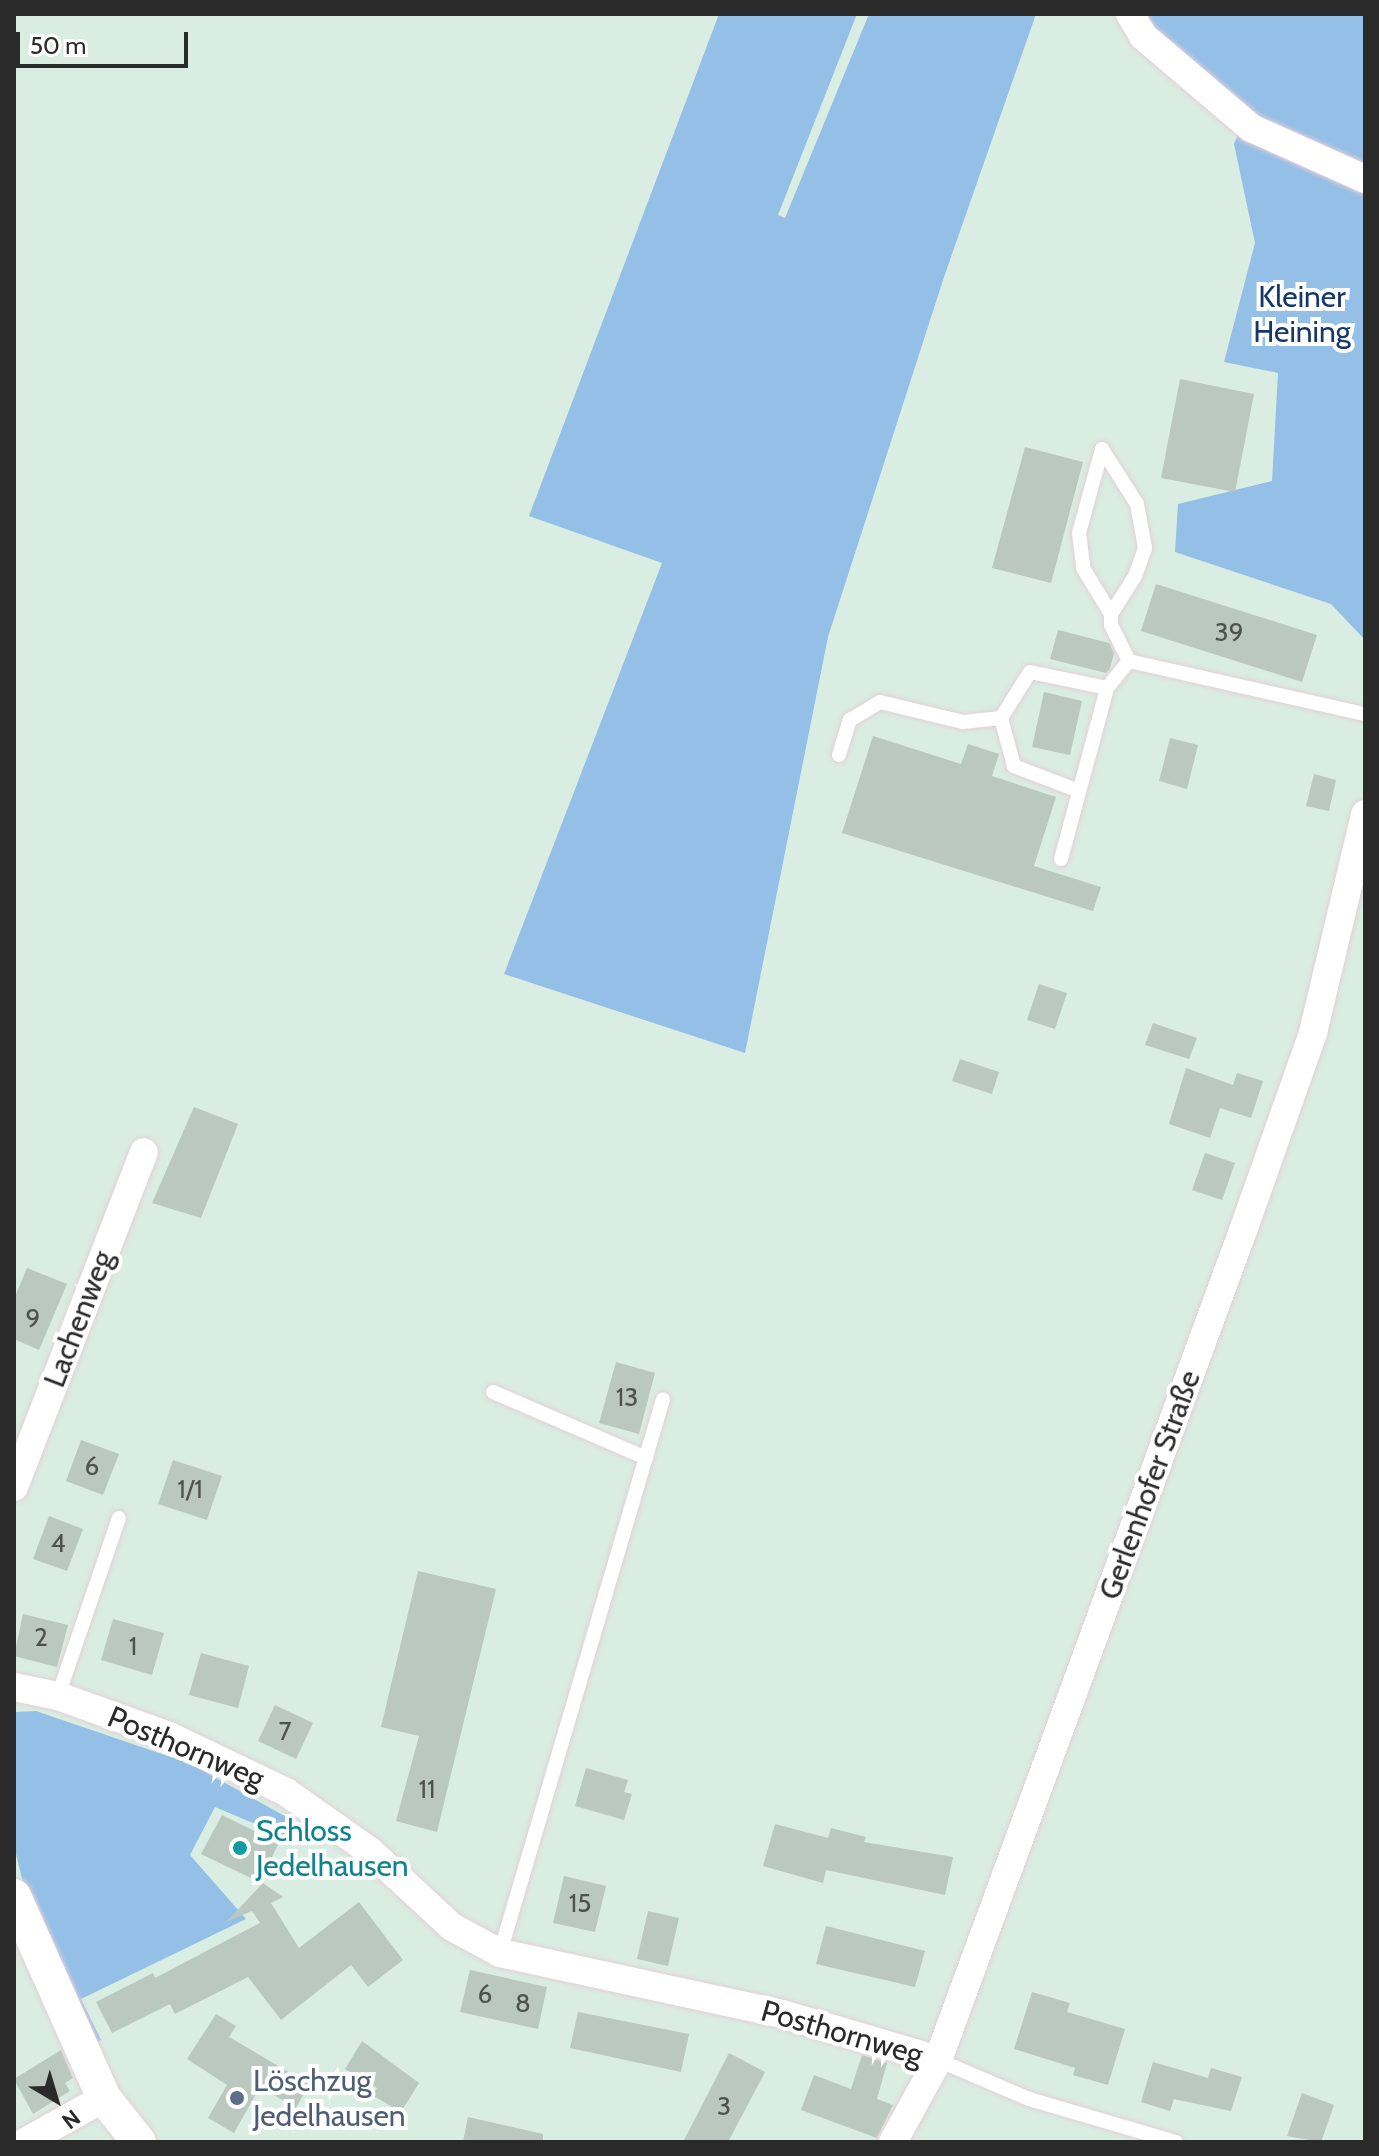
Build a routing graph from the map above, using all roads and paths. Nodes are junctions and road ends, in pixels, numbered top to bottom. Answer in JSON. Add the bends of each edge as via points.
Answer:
{"nodes":[{"id":1,"x":1130,"y":14,"type":"edge"},
{"id":2,"x":1365,"y":179,"type":"edge"},
{"id":3,"x":1111,"y":614,"type":"junction"},
{"id":4,"x":1129,"y":661,"type":"junction"},
{"id":5,"x":1107,"y":688,"type":"junction"},
{"id":6,"x":1365,"y":714,"type":"edge"},
{"id":7,"x":1001,"y":718,"type":"junction"},
{"id":8,"x":839,"y":755,"type":"dead end"},
{"id":9,"x":1079,"y":791,"type":"junction"},
{"id":10,"x":1365,"y":814,"type":"edge"},
{"id":11,"x":1061,"y":859,"type":"dead end"},
{"id":12,"x":144,"y":1152,"type":"dead end"},
{"id":13,"x":493,"y":1392,"type":"dead end"},
{"id":14,"x":663,"y":1399,"type":"dead end"},
{"id":15,"x":646,"y":1458,"type":"junction"},
{"id":16,"x":14,"y":1487,"type":"edge"},
{"id":17,"x":119,"y":1518,"type":"dead end"},
{"id":18,"x":14,"y":1687,"type":"edge"},
{"id":19,"x":58,"y":1696,"type":"junction"},
{"id":20,"x":14,"y":1896,"type":"edge"},
{"id":21,"x":500,"y":1953,"type":"junction"},
{"id":22,"x":938,"y":2060,"type":"junction"},
{"id":23,"x":104,"y":2098,"type":"junction"},
{"id":24,"x":25,"y":2142,"type":"edge"},
{"id":25,"x":139,"y":2142,"type":"edge"},
{"id":26,"x":893,"y":2142,"type":"edge"},
{"id":27,"x":1176,"y":2142,"type":"edge"}],
"edges":[{"from":1,"to":2,"type":"street","via":[[1143,36],[1251,128]]},
{"from":3,"to":3,"type":"lane","via":[[1083,568],[1079,533],[1102,449],[1137,504],[1145,548]]},
{"from":3,"to":4,"type":"lane"},
{"from":4,"to":5,"type":"lane"},
{"from":4,"to":6,"type":"lane"},
{"from":5,"to":7,"type":"lane","via":[[1030,672]]},
{"from":5,"to":9,"type":"lane"},
{"from":7,"to":8,"type":"lane","via":[[963,722],[880,702],[850,720]]},
{"from":7,"to":9,"type":"lane","via":[[1014,766]]},
{"from":9,"to":11,"type":"lane"},
{"from":10,"to":22,"type":"street","name":"Gerlenhofer Straße","via":[[1313,1033]]},
{"from":12,"to":16,"type":"street","name":"Lachenweg"},
{"from":13,"to":15,"type":"lane"},
{"from":14,"to":15,"type":"lane"},
{"from":15,"to":21,"type":"lane"},
{"from":17,"to":19,"type":"lane"},
{"from":18,"to":19,"type":"street","name":"Posthornweg"},
{"from":19,"to":21,"type":"street","name":"Posthornweg","via":[[169,1736],[286,1792],[358,1842],[452,1927]]},
{"from":20,"to":23,"type":"street"},
{"from":21,"to":22,"type":"street","name":"Posthornweg","via":[[782,2014]]},
{"from":22,"to":26,"type":"street","name":"Gerlenhofer Straße"},
{"from":22,"to":27,"type":"lane","name":"Posthornweg","via":[[1029,2099]]},
{"from":23,"to":24,"type":"street"},
{"from":23,"to":25,"type":"street"}]}
